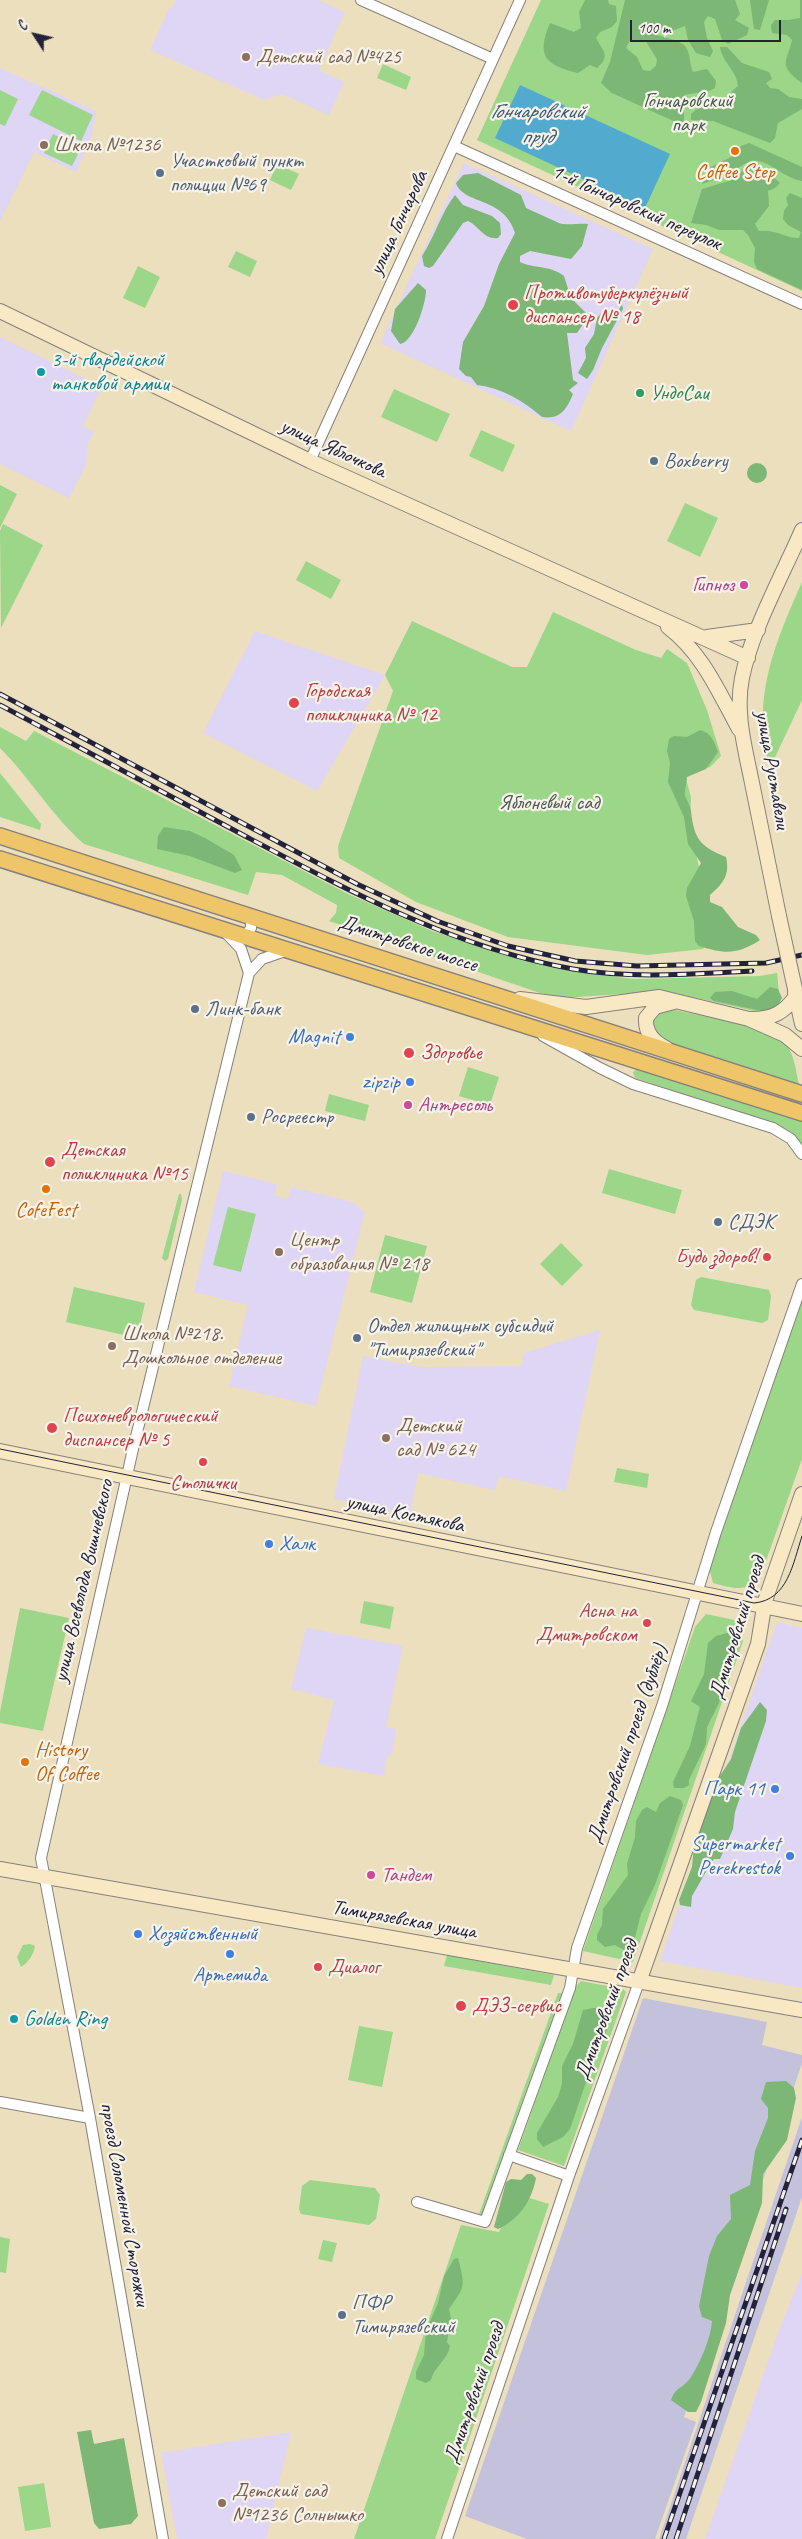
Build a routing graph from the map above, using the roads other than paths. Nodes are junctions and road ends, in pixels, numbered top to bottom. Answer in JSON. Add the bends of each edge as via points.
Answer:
{"nodes":[{"id":1,"x":361,"y":0,"type":"edge"},
{"id":2,"x":520,"y":0,"type":"edge"},
{"id":3,"x":493,"y":60,"type":"junction"},
{"id":4,"x":454,"y":146,"type":"junction"},
{"id":5,"x":802,"y":304,"type":"edge"},
{"id":6,"x":0,"y":311,"type":"edge"},
{"id":7,"x":310,"y":461,"type":"junction"},
{"id":8,"x":802,"y":530,"type":"edge"},
{"id":9,"x":654,"y":616,"type":"junction"},
{"id":10,"x":758,"y":630,"type":"junction"},
{"id":11,"x":704,"y":637,"type":"junction"},
{"id":12,"x":748,"y":658,"type":"junction"},
{"id":13,"x":743,"y":737,"type":"junction"},
{"id":14,"x":0,"y":836,"type":"edge"},
{"id":15,"x":0,"y":859,"type":"edge"},
{"id":16,"x":244,"y":913,"type":"junction"},
{"id":17,"x":230,"y":933,"type":"junction"},
{"id":18,"x":287,"y":951,"type":"junction"},
{"id":19,"x":249,"y":973,"type":"junction"},
{"id":20,"x":506,"y":997,"type":"junction"},
{"id":21,"x":798,"y":997,"type":"edge"},
{"id":22,"x":676,"y":1001,"type":"junction"},
{"id":23,"x":749,"y":1019,"type":"junction"},
{"id":24,"x":802,"y":1024,"type":"edge"},
{"id":25,"x":524,"y":1025,"type":"junction"},
{"id":26,"x":802,"y":1049,"type":"edge"},
{"id":27,"x":682,"y":1056,"type":"junction"},
{"id":28,"x":802,"y":1094,"type":"edge"},
{"id":29,"x":802,"y":1113,"type":"edge"},
{"id":30,"x":802,"y":1154,"type":"edge"},
{"id":31,"x":802,"y":1284,"type":"edge"},
{"id":32,"x":0,"y":1452,"type":"edge"},
{"id":33,"x":126,"y":1478,"type":"junction"},
{"id":34,"x":802,"y":1494,"type":"edge"},
{"id":35,"x":697,"y":1594,"type":"junction"},
{"id":36,"x":764,"y":1607,"type":"junction"},
{"id":37,"x":802,"y":1614,"type":"edge"},
{"id":38,"x":0,"y":1869,"type":"edge"},
{"id":39,"x":44,"y":1877,"type":"junction"},
{"id":40,"x":573,"y":1970,"type":"junction"},
{"id":41,"x":639,"y":1982,"type":"junction"},
{"id":42,"x":802,"y":2010,"type":"edge"},
{"id":43,"x":0,"y":2102,"type":"edge"},
{"id":44,"x":90,"y":2118,"type":"junction"},
{"id":45,"x":509,"y":2155,"type":"junction"},
{"id":46,"x":569,"y":2176,"type":"junction"},
{"id":47,"x":417,"y":2202,"type":"dead end"},
{"id":48,"x":163,"y":2539,"type":"edge"},
{"id":49,"x":447,"y":2539,"type":"edge"}],
"edges":[{"from":1,"to":3,"type":"street"},
{"from":2,"to":3,"type":"street","name":"улица Гончарова"},
{"from":3,"to":4,"type":"street","name":"улица Гончарова"},
{"from":4,"to":5,"type":"street","name":"1-й Гончаровский переулок"},
{"from":4,"to":7,"type":"street","name":"улица Гончарова"},
{"from":6,"to":7,"type":"main road","name":"улица Яблочкова"},
{"from":7,"to":9,"type":"main road","name":"улица Яблочкова"},
{"from":8,"to":10,"type":"main road","name":"улица Руставели"},
{"from":9,"to":11,"type":"main road"},
{"from":9,"to":13,"type":"main road","via":[[685,641],[706,666]]},
{"from":10,"to":11,"type":"main road"},
{"from":10,"to":12,"type":"main road","name":"улица Руставели"},
{"from":11,"to":12,"type":"main road"},
{"from":12,"to":13,"type":"main road","name":"улица Руставели","via":[[740,695]]},
{"from":13,"to":21,"type":"main road","name":"улица Руставели","bridge":true},
{"from":14,"to":16,"type":"main road","name":"Дмитровское шоссе"},
{"from":15,"to":17,"type":"main road","name":"Дмитровское шоссе"},
{"from":16,"to":17,"type":"street","via":[[251,920],[251,928],[245,935]]},
{"from":16,"to":20,"type":"main road","name":"Дмитровское шоссе"},
{"from":17,"to":18,"type":"main road","name":"Дмитровское шоссе"},
{"from":17,"to":19,"type":"street","via":[[241,949]]},
{"from":18,"to":19,"type":"street","via":[[262,959]]},
{"from":18,"to":25,"type":"main road","name":"Дмитровское шоссе"},
{"from":19,"to":33,"type":"street","name":"улица Всеволода Вишневского"},
{"from":20,"to":22,"type":"main road","via":[[586,1007],[646,997]]},
{"from":20,"to":27,"type":"main road","name":"Дмитровское шоссе"},
{"from":21,"to":23,"type":"main road","via":[[778,1015]]},
{"from":21,"to":24,"type":"main road","name":"улица Руставели"},
{"from":22,"to":23,"type":"main road"},
{"from":22,"to":27,"type":"main road","via":[[655,1007],[646,1023],[650,1037]]},
{"from":23,"to":26,"type":"main road","via":[[785,1035]]},
{"from":25,"to":29,"type":"main road","name":"Дмитровское шоссе"},
{"from":25,"to":30,"type":"street","via":[[634,1084],[772,1128],[791,1139]]},
{"from":27,"to":28,"type":"main road","name":"Дмитровское шоссе"},
{"from":31,"to":35,"type":"street","name":"Дмитровский проезд (дублёр)"},
{"from":32,"to":33,"type":"main road","name":"улица Костякова"},
{"from":33,"to":35,"type":"main road","name":"улица Костякова"},
{"from":33,"to":39,"type":"street","name":"улица Всеволода Вишневского","via":[[42,1853]]},
{"from":34,"to":36,"type":"main road","name":"Дмитровский проезд"},
{"from":35,"to":36,"type":"main road","name":"улица Костякова"},
{"from":35,"to":40,"type":"street","name":"Дмитровский проезд (дублёр)","via":[[662,1706],[577,1948]]},
{"from":36,"to":37,"type":"main road","name":"улица Костякова"},
{"from":36,"to":41,"type":"main road","name":"Дмитровский проезд","via":[[762,1631]]},
{"from":38,"to":39,"type":"main road","name":"Тимирязевская улица"},
{"from":39,"to":40,"type":"main road","name":"Тимирязевская улица"},
{"from":39,"to":44,"type":"street","name":"проезд Соломенной Сторожки"},
{"from":40,"to":41,"type":"main road","name":"Тимирязевская улица"},
{"from":40,"to":45,"type":"street","name":"Дмитровский проезд (дублёр)","via":[[570,1988]]},
{"from":41,"to":42,"type":"main road","name":"Тимирязевская улица"},
{"from":41,"to":46,"type":"street","name":"Дмитровский проезд"},
{"from":43,"to":44,"type":"street"},
{"from":44,"to":48,"type":"street","name":"проезд Соломенной Сторожки"},
{"from":45,"to":46,"type":"street"},
{"from":45,"to":47,"type":"street","name":"Дмитровский проезд (дублёр)","via":[[485,2222]]},
{"from":46,"to":49,"type":"street","name":"Дмитровский проезд"}]}
